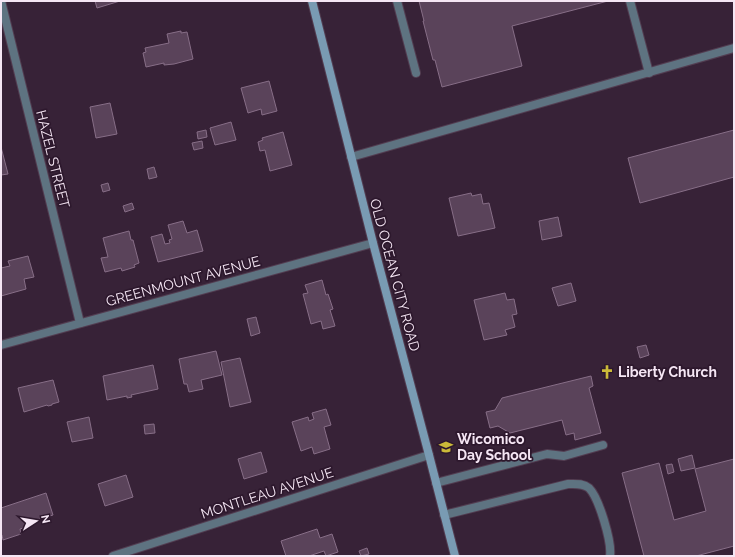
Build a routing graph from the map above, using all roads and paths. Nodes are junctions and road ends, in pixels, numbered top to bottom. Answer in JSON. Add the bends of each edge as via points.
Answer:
{"nodes":[{"id":1,"x":1,"y":1,"type":"edge"},
{"id":2,"x":312,"y":1,"type":"edge"},
{"id":3,"x":397,"y":1,"type":"edge"},
{"id":4,"x":630,"y":1,"type":"edge"},
{"id":5,"x":734,"y":48,"type":"edge"},
{"id":6,"x":416,"y":72,"type":"dead end"},
{"id":7,"x":649,"y":74,"type":"junction"},
{"id":8,"x":351,"y":157,"type":"junction"},
{"id":9,"x":372,"y":243,"type":"junction"},
{"id":10,"x":80,"y":323,"type":"junction"},
{"id":11,"x":1,"y":345,"type":"edge"},
{"id":12,"x":603,"y":445,"type":"dead end"},
{"id":13,"x":429,"y":455,"type":"junction"},
{"id":14,"x":436,"y":482,"type":"junction"},
{"id":15,"x":444,"y":515,"type":"junction"},
{"id":16,"x":113,"y":556,"type":"edge"},
{"id":17,"x":454,"y":556,"type":"edge"},
{"id":18,"x":611,"y":556,"type":"edge"}],
"edges":[{"from":1,"to":10,"type":"street","name":"HAZEL STREET"},
{"from":2,"to":8,"type":"main road","name":"OLD OCEAN CITY ROAD"},
{"from":3,"to":6,"type":"street"},
{"from":4,"to":7,"type":"street"},
{"from":5,"to":7,"type":"street"},
{"from":7,"to":8,"type":"street"},
{"from":8,"to":9,"type":"main road","name":"OLD OCEAN CITY ROAD"},
{"from":9,"to":10,"type":"street","name":"GREENMOUNT AVENUE"},
{"from":9,"to":13,"type":"main road","name":"OLD OCEAN CITY ROAD"},
{"from":10,"to":11,"type":"street","name":"GREENMOUNT AVENUE"},
{"from":12,"to":14,"type":"street","via":[[564,456],[546,454]]},
{"from":13,"to":14,"type":"main road","name":"OLD OCEAN CITY ROAD"},
{"from":13,"to":16,"type":"street","name":"MONTLEAU AVENUE"},
{"from":14,"to":15,"type":"main road","name":"OLD OCEAN CITY ROAD"},
{"from":15,"to":17,"type":"main road","name":"OLD OCEAN CITY ROAD"},
{"from":15,"to":18,"type":"street","via":[[568,484],[578,484],[588,488],[598,502]]}]}
